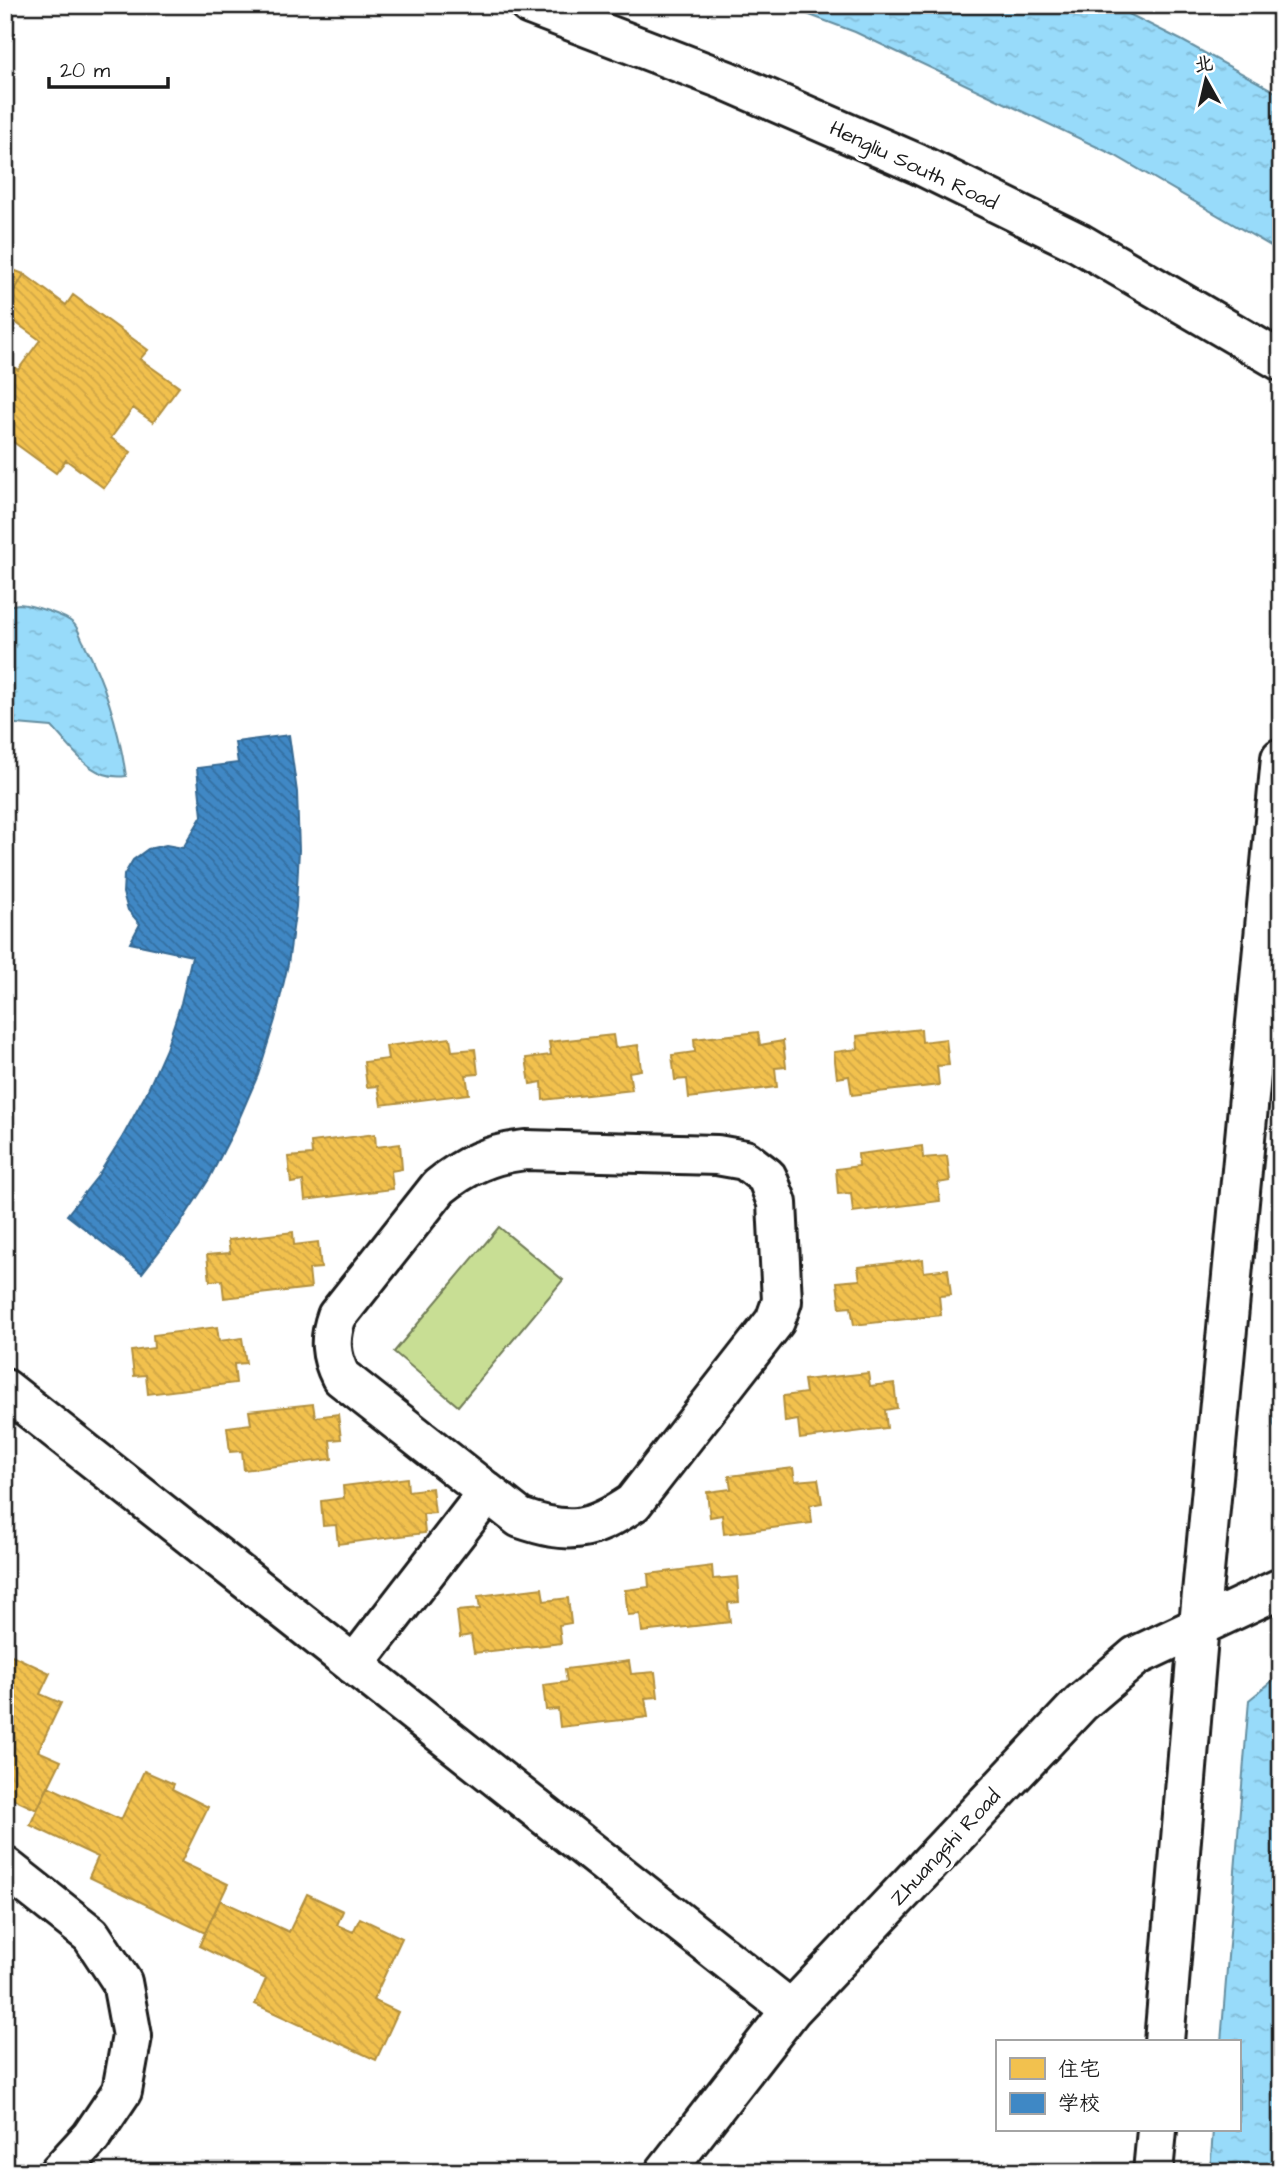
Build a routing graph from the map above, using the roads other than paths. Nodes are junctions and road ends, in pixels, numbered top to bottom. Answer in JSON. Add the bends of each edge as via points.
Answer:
{"nodes":[{"id":1,"x":530,"y":5,"type":"edge"},
{"id":2,"x":1281,"y":361,"type":"edge"},
{"id":3,"x":1281,"y":758,"type":"edge"},
{"id":4,"x":5,"y":1389,"type":"edge"},
{"id":5,"x":487,"y":1493,"type":"junction"},
{"id":6,"x":1281,"y":1588,"type":"edge"},
{"id":7,"x":1199,"y":1625,"type":"junction"},
{"id":8,"x":354,"y":1665,"type":"junction"},
{"id":9,"x":5,"y":1867,"type":"edge"},
{"id":10,"x":791,"y":2010,"type":"junction"},
{"id":11,"x":1164,"y":2040,"type":"edge"},
{"id":12,"x":1157,"y":2132,"type":"edge"},
{"id":13,"x":59,"y":2172,"type":"edge"},
{"id":14,"x":665,"y":2172,"type":"edge"},
{"id":15,"x":1153,"y":2172,"type":"edge"}],
"edges":[{"from":1,"to":2,"type":"street","name":"Hengliu South Road","via":[[725,80],[918,164],[1079,243]]},
{"from":3,"to":7,"type":"street"},
{"from":4,"to":8,"type":"street"},
{"from":5,"to":5,"type":"street","via":[[341,1377],[331,1347],[337,1316],[439,1187],[479,1160],[525,1150],[717,1155],[745,1160],[767,1177],[778,1203],[782,1300],[775,1321],[633,1503],[608,1520],[579,1529],[549,1528],[520,1518]]},
{"from":5,"to":8,"type":"street"},
{"from":6,"to":7,"type":"street","name":"Zhuangshi Road"},
{"from":7,"to":10,"type":"street","name":"Zhuangshi Road","via":[[1136,1656],[1081,1703]]},
{"from":7,"to":11,"type":"street"},
{"from":8,"to":10,"type":"street"},
{"from":9,"to":13,"type":"street","via":[[90,1935],[122,1982],[132,2036],[122,2091],[91,2137]]},
{"from":10,"to":14,"type":"street","name":"Zhuangshi Road"},
{"from":12,"to":15,"type":"street"}]}
